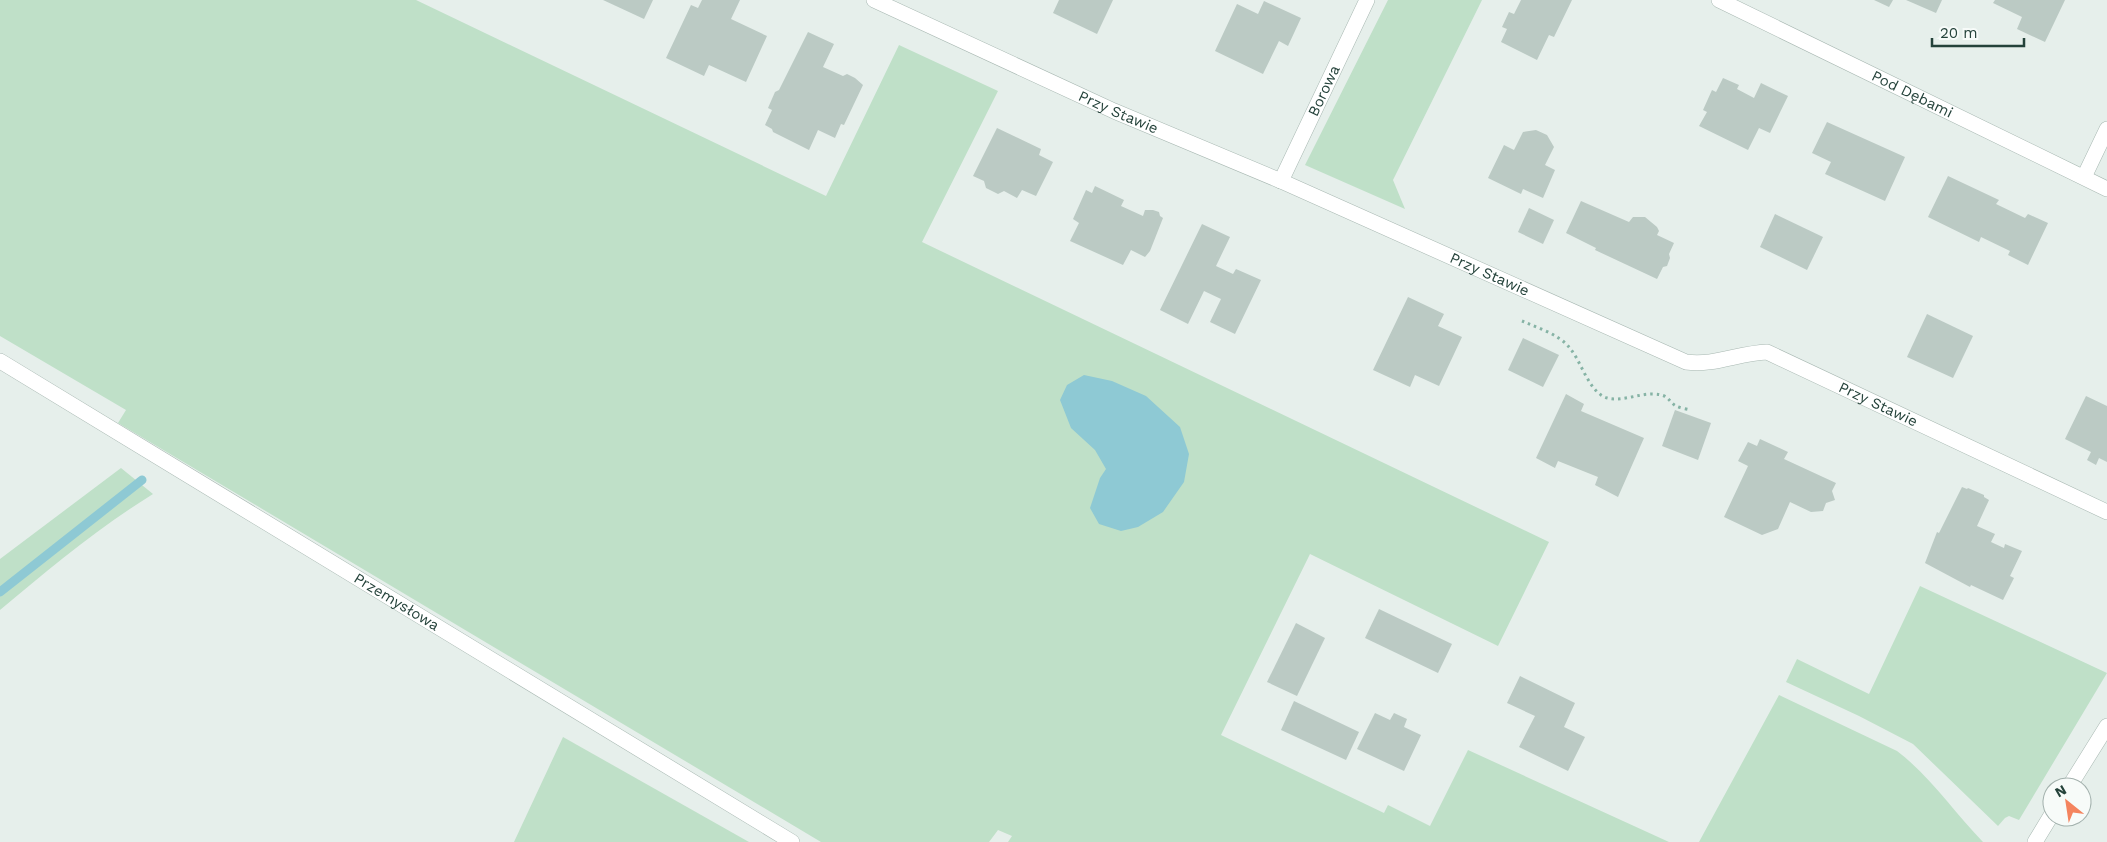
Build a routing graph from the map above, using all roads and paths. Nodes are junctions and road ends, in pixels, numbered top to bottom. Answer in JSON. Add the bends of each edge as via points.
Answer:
{"nodes":[{"id":1,"x":874,"y":0,"type":"edge"},
{"id":2,"x":1367,"y":0,"type":"edge"},
{"id":3,"x":1719,"y":0,"type":"edge"},
{"id":4,"x":2107,"y":130,"type":"edge"},
{"id":5,"x":2084,"y":177,"type":"junction"},
{"id":6,"x":1281,"y":182,"type":"junction"},
{"id":7,"x":2107,"y":188,"type":"edge"},
{"id":8,"x":1522,"y":321,"type":"dead end"},
{"id":9,"x":0,"y":361,"type":"edge"},
{"id":10,"x":1691,"y":410,"type":"dead end"},
{"id":11,"x":2107,"y":512,"type":"edge"},
{"id":12,"x":2107,"y":726,"type":"edge"},
{"id":13,"x":2075,"y":777,"type":"edge"},
{"id":14,"x":2044,"y":827,"type":"edge"},
{"id":15,"x":792,"y":842,"type":"edge"},
{"id":16,"x":2035,"y":842,"type":"edge"}],
"edges":[{"from":1,"to":6,"type":"street","name":"Przy Stawie","via":[[1114,111]]},
{"from":2,"to":6,"type":"street","name":"Borowa"},
{"from":3,"to":5,"type":"street","name":"Pod Dębami"},
{"from":4,"to":5,"type":"street"},
{"from":5,"to":7,"type":"street","name":"Pod Dębami"},
{"from":6,"to":11,"type":"street","name":"Przy Stawie","via":[[1686,362],[1714,362],[1767,352]]},
{"from":8,"to":10,"type":"path","via":[[1565,343],[1602,396],[1620,398],[1654,394],[1670,398],[1676,406]]},
{"from":9,"to":15,"type":"street","name":"Przemysłowa"},
{"from":12,"to":13,"type":"street"},
{"from":14,"to":16,"type":"street"}]}
